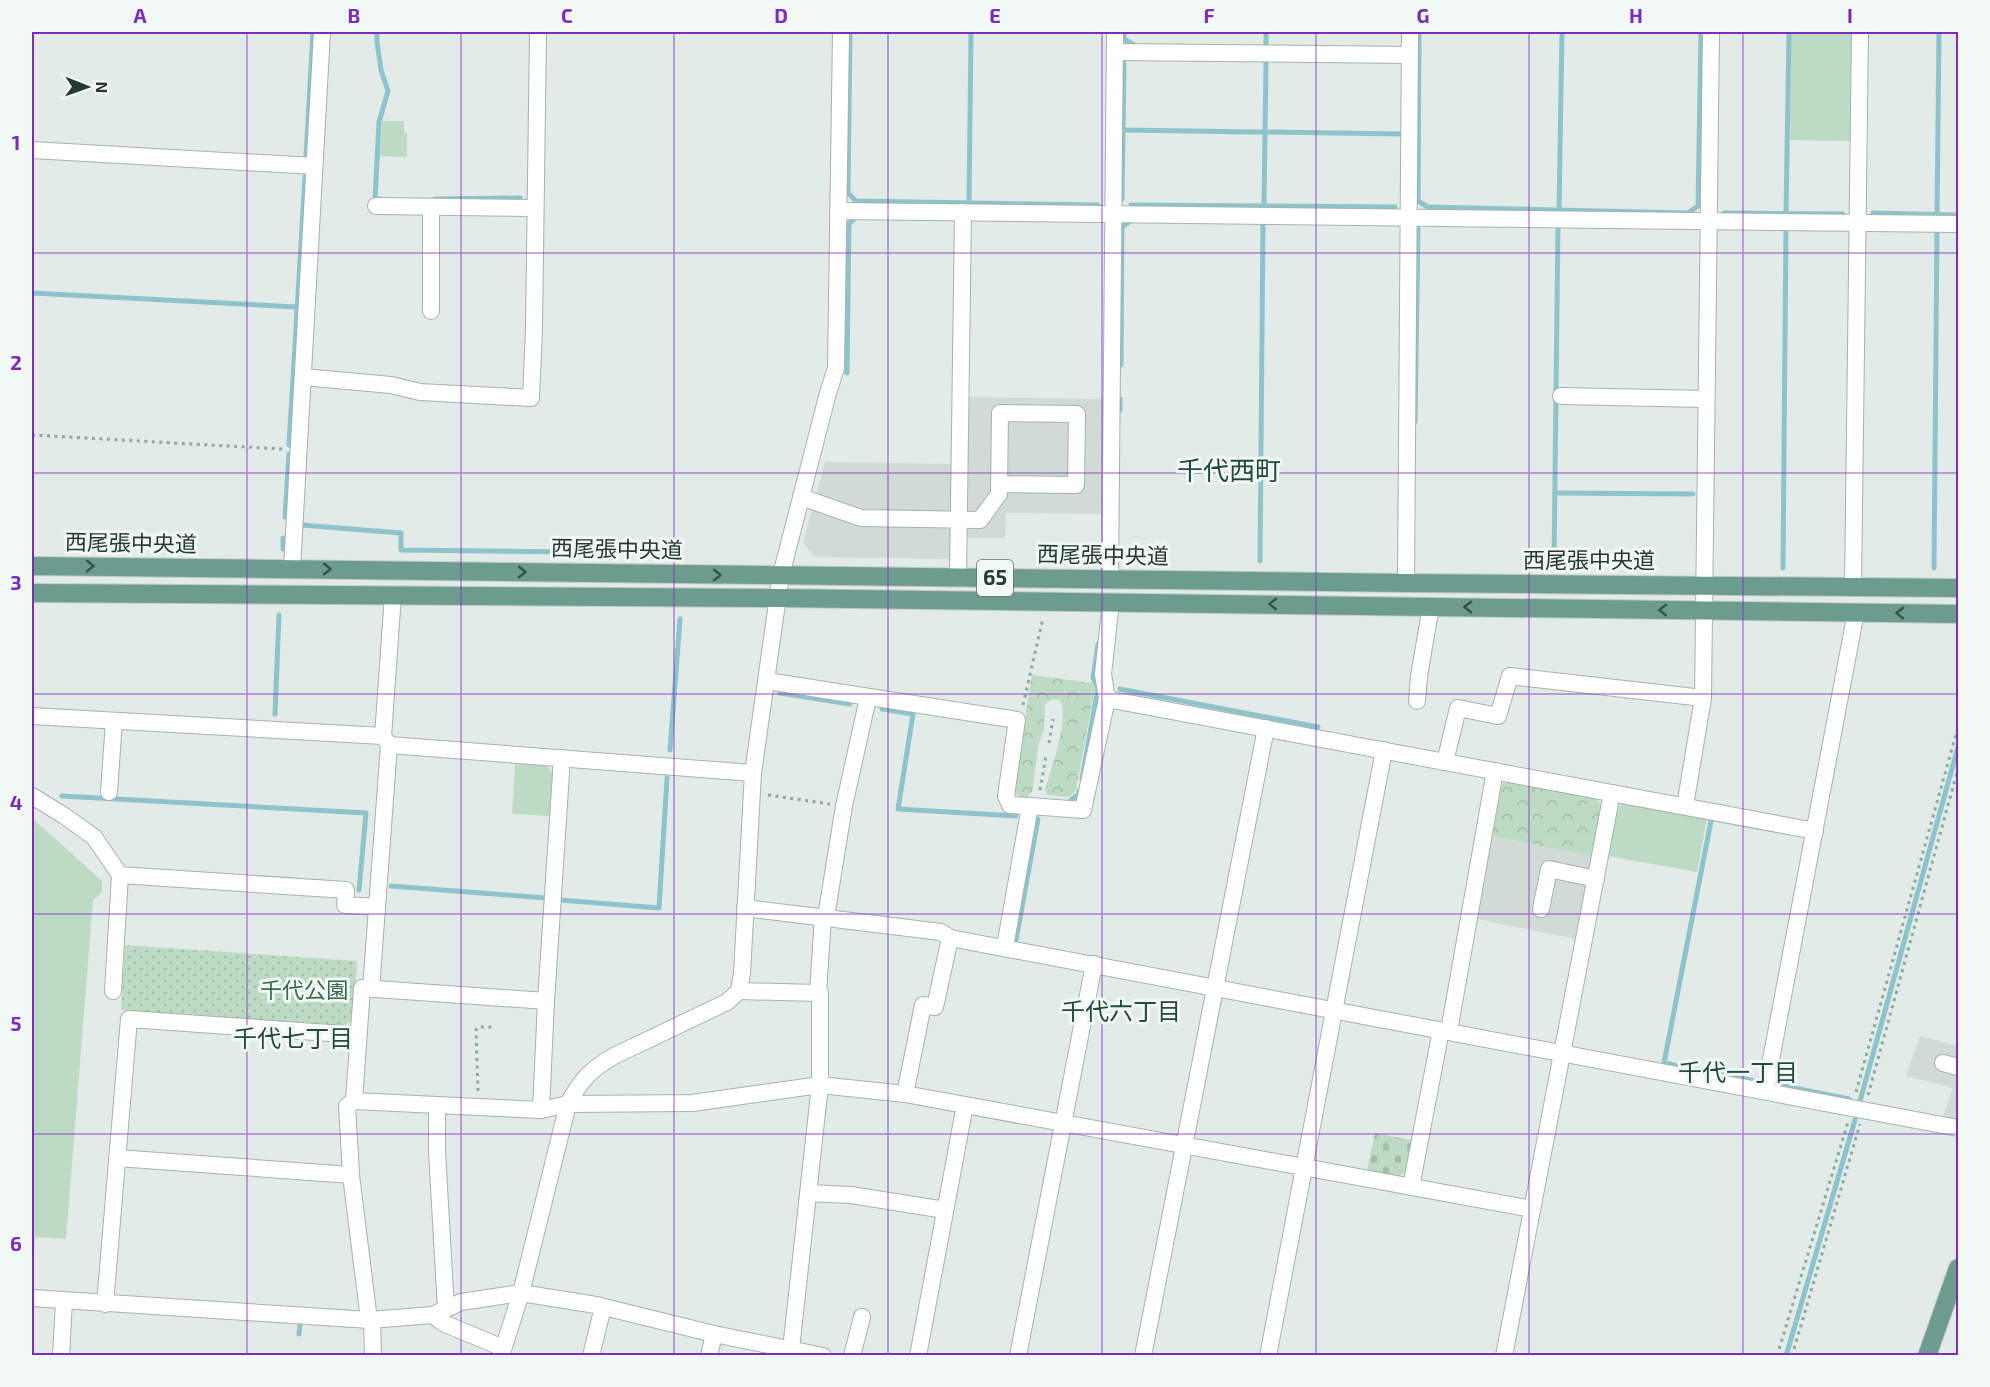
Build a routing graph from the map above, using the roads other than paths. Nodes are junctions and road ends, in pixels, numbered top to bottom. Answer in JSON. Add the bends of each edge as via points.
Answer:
{"nodes":[{"id":1,"x":322,"y":32,"type":"edge"},
{"id":2,"x":538,"y":32,"type":"edge"},
{"id":3,"x":841,"y":32,"type":"edge"},
{"id":4,"x":1115,"y":32,"type":"edge"},
{"id":5,"x":1410,"y":32,"type":"edge"},
{"id":6,"x":1711,"y":32,"type":"edge"},
{"id":7,"x":1860,"y":32,"type":"edge"},
{"id":8,"x":1115,"y":52,"type":"junction"},
{"id":9,"x":1410,"y":55,"type":"junction"},
{"id":10,"x":32,"y":150,"type":"edge"},
{"id":11,"x":314,"y":166,"type":"junction"},
{"id":12,"x":376,"y":207,"type":"dead end"},
{"id":13,"x":431,"y":207,"type":"junction"},
{"id":14,"x":535,"y":208,"type":"junction"},
{"id":15,"x":838,"y":211,"type":"junction"},
{"id":16,"x":963,"y":212,"type":"junction"},
{"id":17,"x":1113,"y":213,"type":"junction"},
{"id":18,"x":1409,"y":216,"type":"junction"},
{"id":19,"x":1708,"y":221,"type":"junction"},
{"id":20,"x":1857,"y":222,"type":"junction"},
{"id":21,"x":1959,"y":224,"type":"edge"},
{"id":22,"x":431,"y":310,"type":"dead end"},
{"id":23,"x":303,"y":377,"type":"junction"},
{"id":24,"x":1562,"y":396,"type":"dead end"},
{"id":25,"x":1706,"y":399,"type":"junction"},
{"id":26,"x":999,"y":484,"type":"junction"},
{"id":27,"x":801,"y":497,"type":"junction"},
{"id":28,"x":959,"y":520,"type":"junction"},
{"id":29,"x":32,"y":566,"type":"edge"},
{"id":30,"x":292,"y":569,"type":"junction"},
{"id":31,"x":781,"y":575,"type":"junction"},
{"id":32,"x":958,"y":578,"type":"junction"},
{"id":33,"x":1110,"y":580,"type":"junction"},
{"id":34,"x":1406,"y":583,"type":"junction"},
{"id":35,"x":1704,"y":585,"type":"junction"},
{"id":36,"x":1853,"y":587,"type":"junction"},
{"id":37,"x":1959,"y":588,"type":"edge"},
{"id":38,"x":32,"y":593,"type":"edge"},
{"id":39,"x":393,"y":595,"type":"junction"},
{"id":40,"x":778,"y":598,"type":"junction"},
{"id":41,"x":1111,"y":602,"type":"junction"},
{"id":42,"x":1431,"y":606,"type":"junction"},
{"id":43,"x":1703,"y":610,"type":"junction"},
{"id":44,"x":1856,"y":612,"type":"junction"},
{"id":45,"x":1959,"y":614,"type":"edge"},
{"id":46,"x":767,"y":681,"type":"junction"},
{"id":47,"x":868,"y":698,"type":"junction"},
{"id":48,"x":1703,"y":698,"type":"junction"},
{"id":49,"x":1107,"y":699,"type":"junction"},
{"id":50,"x":1417,"y":701,"type":"dead end"},
{"id":51,"x":32,"y":716,"type":"edge"},
{"id":52,"x":114,"y":721,"type":"junction"},
{"id":53,"x":1266,"y":728,"type":"junction"},
{"id":54,"x":386,"y":741,"type":"junction"},
{"id":55,"x":1384,"y":750,"type":"junction"},
{"id":56,"x":562,"y":759,"type":"junction"},
{"id":57,"x":1445,"y":762,"type":"junction"},
{"id":58,"x":1495,"y":771,"type":"junction"},
{"id":59,"x":753,"y":773,"type":"junction"},
{"id":60,"x":109,"y":792,"type":"dead end"},
{"id":61,"x":1612,"y":793,"type":"junction"},
{"id":62,"x":32,"y":796,"type":"edge"},
{"id":63,"x":1033,"y":807,"type":"junction"},
{"id":64,"x":1685,"y":807,"type":"junction"},
{"id":65,"x":1815,"y":831,"type":"junction"},
{"id":66,"x":120,"y":876,"type":"junction"},
{"id":67,"x":1596,"y":879,"type":"junction"},
{"id":68,"x":377,"y":907,"type":"junction"},
{"id":69,"x":745,"y":908,"type":"junction"},
{"id":70,"x":1541,"y":909,"type":"dead end"},
{"id":71,"x":824,"y":916,"type":"junction"},
{"id":72,"x":950,"y":938,"type":"junction"},
{"id":73,"x":1005,"y":947,"type":"junction"},
{"id":74,"x":1094,"y":964,"type":"junction"},
{"id":75,"x":1215,"y":987,"type":"junction"},
{"id":76,"x":370,"y":989,"type":"junction"},
{"id":77,"x":113,"y":990,"type":"dead end"},
{"id":78,"x":739,"y":991,"type":"junction"},
{"id":79,"x":818,"y":993,"type":"junction"},
{"id":80,"x":546,"y":1001,"type":"junction"},
{"id":81,"x":1335,"y":1010,"type":"junction"},
{"id":82,"x":1445,"y":1030,"type":"junction"},
{"id":83,"x":358,"y":1035,"type":"junction"},
{"id":84,"x":1562,"y":1053,"type":"junction"},
{"id":85,"x":820,"y":1085,"type":"junction"},
{"id":86,"x":1765,"y":1091,"type":"junction"},
{"id":87,"x":905,"y":1094,"type":"junction"},
{"id":88,"x":354,"y":1101,"type":"junction"},
{"id":89,"x":568,"y":1104,"type":"junction"},
{"id":90,"x":437,"y":1105,"type":"junction"},
{"id":91,"x":965,"y":1105,"type":"junction"},
{"id":92,"x":541,"y":1110,"type":"junction"},
{"id":93,"x":1063,"y":1123,"type":"junction"},
{"id":94,"x":1959,"y":1128,"type":"edge"},
{"id":95,"x":1185,"y":1146,"type":"junction"},
{"id":96,"x":117,"y":1158,"type":"junction"},
{"id":97,"x":1304,"y":1167,"type":"junction"},
{"id":98,"x":351,"y":1175,"type":"junction"},
{"id":99,"x":1411,"y":1187,"type":"junction"},
{"id":100,"x":808,"y":1193,"type":"junction"},
{"id":101,"x":1532,"y":1209,"type":"junction"},
{"id":102,"x":945,"y":1210,"type":"junction"},
{"id":103,"x":1959,"y":1268,"type":"edge"},
{"id":104,"x":521,"y":1293,"type":"junction"},
{"id":105,"x":32,"y":1298,"type":"edge"},
{"id":106,"x":64,"y":1301,"type":"junction"},
{"id":107,"x":105,"y":1304,"type":"junction"},
{"id":108,"x":603,"y":1307,"type":"junction"},
{"id":109,"x":440,"y":1312,"type":"junction"},
{"id":110,"x":862,"y":1317,"type":"dead end"},
{"id":111,"x":370,"y":1320,"type":"junction"},
{"id":112,"x":714,"y":1334,"type":"junction"},
{"id":113,"x":791,"y":1349,"type":"junction"},
{"id":114,"x":502,"y":1352,"type":"edge"},
{"id":115,"x":61,"y":1356,"type":"edge"},
{"id":116,"x":373,"y":1356,"type":"edge"},
{"id":117,"x":591,"y":1356,"type":"edge"},
{"id":118,"x":709,"y":1356,"type":"edge"},
{"id":119,"x":823,"y":1356,"type":"edge"},
{"id":120,"x":852,"y":1356,"type":"edge"},
{"id":121,"x":918,"y":1356,"type":"edge"},
{"id":122,"x":1018,"y":1356,"type":"edge"},
{"id":123,"x":1143,"y":1356,"type":"edge"},
{"id":124,"x":1268,"y":1356,"type":"edge"},
{"id":125,"x":1504,"y":1356,"type":"edge"},
{"id":126,"x":1927,"y":1356,"type":"edge"}],
"edges":[{"from":1,"to":11,"type":"street"},
{"from":2,"to":14,"type":"street"},
{"from":3,"to":15,"type":"street"},
{"from":4,"to":8,"type":"street"},
{"from":5,"to":9,"type":"street"},
{"from":6,"to":19,"type":"street"},
{"from":7,"to":20,"type":"street"},
{"from":8,"to":9,"type":"street"},
{"from":8,"to":17,"type":"street"},
{"from":9,"to":18,"type":"street"},
{"from":10,"to":11,"type":"street"},
{"from":11,"to":23,"type":"street"},
{"from":12,"to":13,"type":"street"},
{"from":13,"to":14,"type":"street"},
{"from":13,"to":22,"type":"street"},
{"from":14,"to":23,"type":"street","via":[[531,398],[420,392],[391,385]]},
{"from":15,"to":16,"type":"street"},
{"from":15,"to":27,"type":"street","via":[[836,368]]},
{"from":16,"to":17,"type":"street"},
{"from":16,"to":28,"type":"street"},
{"from":17,"to":18,"type":"street"},
{"from":17,"to":33,"type":"street"},
{"from":18,"to":19,"type":"street"},
{"from":18,"to":34,"type":"street"},
{"from":19,"to":20,"type":"street"},
{"from":19,"to":25,"type":"street"},
{"from":20,"to":21,"type":"street"},
{"from":20,"to":36,"type":"street"},
{"from":23,"to":30,"type":"street"},
{"from":24,"to":25,"type":"street"},
{"from":25,"to":35,"type":"street"},
{"from":26,"to":26,"type":"street","via":[[1076,485],[1077,414],[1000,413]]},
{"from":26,"to":28,"type":"street","via":[[999,494],[981,520]]},
{"from":27,"to":28,"type":"street","via":[[861,518]]},
{"from":27,"to":31,"type":"street"},
{"from":28,"to":32,"type":"street"},
{"from":29,"to":30,"type":"main road","name":"西尾張中央道","number":"65","one_way":true},
{"from":30,"to":31,"type":"main road","name":"西尾張中央道","number":"65","one_way":true},
{"from":31,"to":32,"type":"main road","name":"西尾張中央道","number":"65"},
{"from":31,"to":40,"type":"street"},
{"from":32,"to":33,"type":"main road","name":"西尾張中央道","number":"65"},
{"from":33,"to":34,"type":"main road","name":"西尾張中央道","number":"65"},
{"from":34,"to":35,"type":"main road","name":"西尾張中央道","number":"65"},
{"from":35,"to":36,"type":"main road","name":"西尾張中央道","number":"65"},
{"from":35,"to":43,"type":"street"},
{"from":36,"to":37,"type":"main road","name":"西尾張中央道","number":"65"},
{"from":38,"to":39,"type":"main road","name":"西尾張中央道","number":"65"},
{"from":39,"to":40,"type":"main road","name":"西尾張中央道","number":"65"},
{"from":39,"to":54,"type":"street"},
{"from":40,"to":41,"type":"main road","name":"西尾張中央道","number":"65"},
{"from":40,"to":46,"type":"street"},
{"from":42,"to":41,"type":"main road","name":"西尾張中央道","number":"65","one_way":true},
{"from":41,"to":49,"type":"street","via":[[1103,674]]},
{"from":43,"to":42,"type":"main road","name":"西尾張中央道","number":"65","one_way":true},
{"from":42,"to":50,"type":"street"},
{"from":43,"to":44,"type":"main road","name":"西尾張中央道","number":"65"},
{"from":43,"to":48,"type":"street"},
{"from":45,"to":44,"type":"main road","name":"西尾張中央道","number":"65","one_way":true},
{"from":44,"to":65,"type":"street"},
{"from":46,"to":47,"type":"street"},
{"from":46,"to":59,"type":"street"},
{"from":47,"to":63,"type":"street","via":[[1017,720],[1006,796],[1010,805]]},
{"from":47,"to":71,"type":"street"},
{"from":48,"to":57,"type":"street","via":[[1510,676],[1498,716],[1458,708]]},
{"from":48,"to":64,"type":"street"},
{"from":49,"to":53,"type":"street"},
{"from":49,"to":63,"type":"street","via":[[1083,810]]},
{"from":51,"to":52,"type":"street"},
{"from":52,"to":54,"type":"street"},
{"from":52,"to":60,"type":"street"},
{"from":53,"to":55,"type":"street"},
{"from":53,"to":75,"type":"street"},
{"from":54,"to":56,"type":"street"},
{"from":54,"to":68,"type":"street"},
{"from":55,"to":57,"type":"street"},
{"from":55,"to":81,"type":"street"},
{"from":56,"to":59,"type":"street"},
{"from":56,"to":80,"type":"street"},
{"from":57,"to":58,"type":"street"},
{"from":58,"to":61,"type":"street"},
{"from":58,"to":82,"type":"street"},
{"from":59,"to":69,"type":"street"},
{"from":61,"to":64,"type":"street"},
{"from":61,"to":67,"type":"street"},
{"from":62,"to":66,"type":"street","via":[[94,837]]},
{"from":63,"to":73,"type":"street"},
{"from":64,"to":65,"type":"street"},
{"from":65,"to":86,"type":"street"},
{"from":66,"to":68,"type":"street","via":[[346,890],[345,905]]},
{"from":66,"to":77,"type":"street"},
{"from":67,"to":70,"type":"street","via":[[1549,869]]},
{"from":67,"to":84,"type":"street"},
{"from":68,"to":76,"type":"street"},
{"from":69,"to":71,"type":"street"},
{"from":69,"to":78,"type":"street"},
{"from":71,"to":72,"type":"street","via":[[941,932]]},
{"from":71,"to":79,"type":"street"},
{"from":72,"to":73,"type":"street"},
{"from":72,"to":87,"type":"street","via":[[935,1007],[923,1005]]},
{"from":73,"to":74,"type":"street"},
{"from":74,"to":75,"type":"street"},
{"from":74,"to":93,"type":"street"},
{"from":75,"to":81,"type":"street"},
{"from":75,"to":95,"type":"street"},
{"from":76,"to":80,"type":"street"},
{"from":76,"to":83,"type":"street","via":[[362,988]]},
{"from":78,"to":79,"type":"street"},
{"from":78,"to":89,"type":"street","via":[[727,1002],[596,1066],[577,1086]]},
{"from":79,"to":85,"type":"street"},
{"from":80,"to":92,"type":"street"},
{"from":81,"to":82,"type":"street"},
{"from":81,"to":97,"type":"street"},
{"from":82,"to":84,"type":"street"},
{"from":82,"to":99,"type":"street"},
{"from":83,"to":88,"type":"street"},
{"from":83,"to":96,"type":"street","via":[[129,1018]]},
{"from":84,"to":86,"type":"street"},
{"from":84,"to":101,"type":"street"},
{"from":85,"to":87,"type":"street"},
{"from":85,"to":89,"type":"street","via":[[692,1103]]},
{"from":85,"to":100,"type":"street"},
{"from":86,"to":94,"type":"street"},
{"from":87,"to":91,"type":"street"},
{"from":88,"to":90,"type":"street"},
{"from":88,"to":98,"type":"street","via":[[347,1106]]},
{"from":89,"to":92,"type":"street"},
{"from":89,"to":104,"type":"street"},
{"from":90,"to":92,"type":"street"},
{"from":90,"to":109,"type":"street"},
{"from":91,"to":93,"type":"street"},
{"from":91,"to":102,"type":"street"},
{"from":93,"to":95,"type":"street"},
{"from":93,"to":122,"type":"street"},
{"from":95,"to":97,"type":"street"},
{"from":95,"to":123,"type":"street"},
{"from":96,"to":98,"type":"street"},
{"from":96,"to":107,"type":"street"},
{"from":97,"to":99,"type":"street"},
{"from":97,"to":124,"type":"street"},
{"from":98,"to":111,"type":"street"},
{"from":99,"to":101,"type":"street"},
{"from":100,"to":102,"type":"street","via":[[851,1195]]},
{"from":100,"to":113,"type":"street"},
{"from":101,"to":125,"type":"street"},
{"from":102,"to":121,"type":"street"},
{"from":103,"to":126,"type":"main road"},
{"from":104,"to":108,"type":"street"},
{"from":104,"to":109,"type":"street","via":[[460,1302]]},
{"from":104,"to":114,"type":"street"},
{"from":105,"to":106,"type":"street"},
{"from":106,"to":107,"type":"street"},
{"from":106,"to":115,"type":"street"},
{"from":107,"to":111,"type":"street"},
{"from":108,"to":112,"type":"street"},
{"from":108,"to":117,"type":"street"},
{"from":109,"to":111,"type":"street"},
{"from":109,"to":114,"type":"street","via":[[443,1323]]},
{"from":110,"to":120,"type":"street"},
{"from":111,"to":116,"type":"street"},
{"from":112,"to":113,"type":"street"},
{"from":112,"to":118,"type":"street"},
{"from":113,"to":119,"type":"street"}]}
